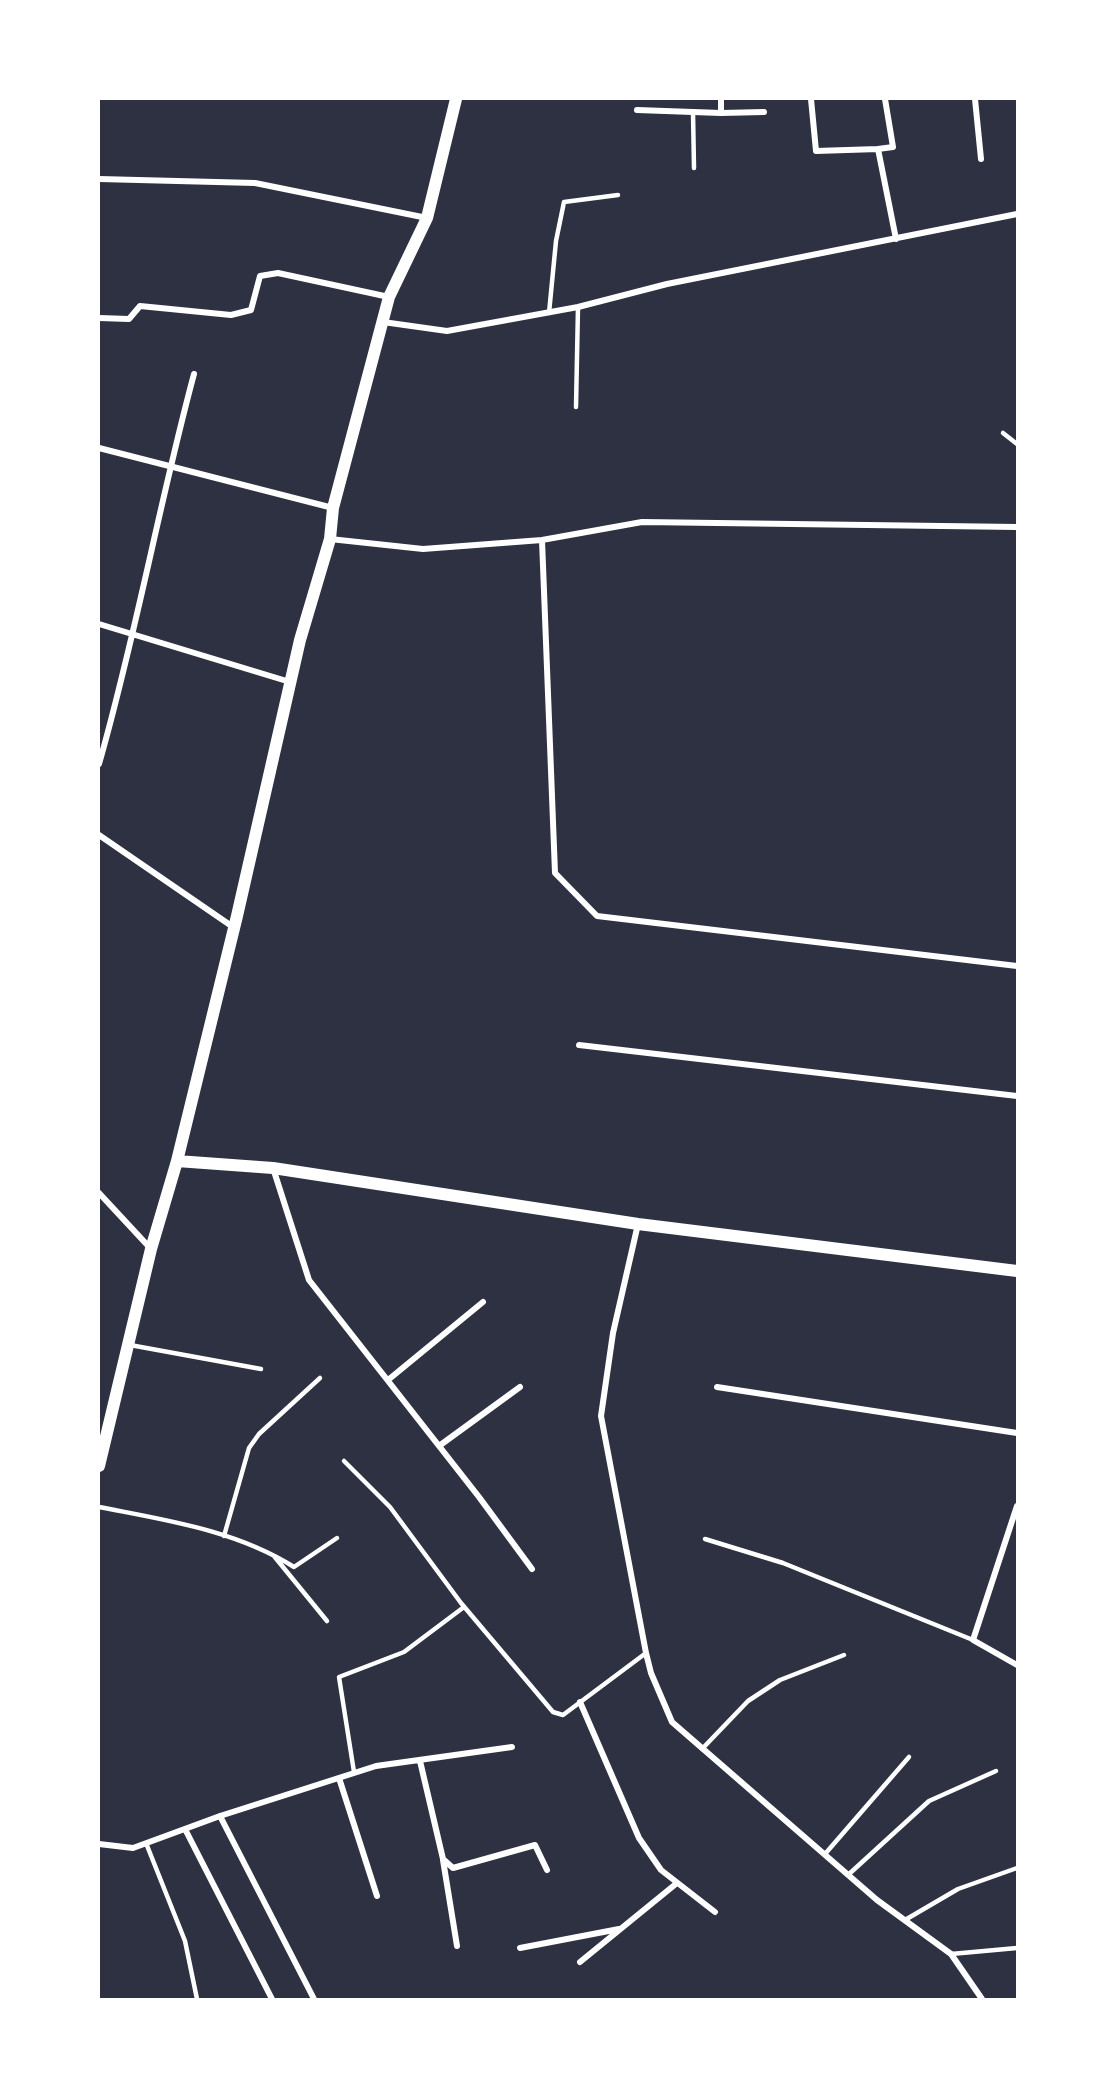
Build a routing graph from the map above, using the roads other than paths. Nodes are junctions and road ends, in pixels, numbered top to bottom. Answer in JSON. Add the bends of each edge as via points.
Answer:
{"nodes":[{"id":1,"x":456,"y":99,"type":"edge"},
{"id":2,"x":721,"y":99,"type":"edge"},
{"id":3,"x":811,"y":99,"type":"edge"},
{"id":4,"x":885,"y":99,"type":"edge"},
{"id":5,"x":975,"y":99,"type":"edge"},
{"id":6,"x":637,"y":110,"type":"dead end"},
{"id":7,"x":693,"y":112,"type":"junction"},
{"id":8,"x":764,"y":112,"type":"dead end"},
{"id":9,"x":721,"y":113,"type":"junction"},
{"id":10,"x":878,"y":149,"type":"junction"},
{"id":11,"x":981,"y":159,"type":"dead end"},
{"id":12,"x":694,"y":168,"type":"dead end"},
{"id":13,"x":99,"y":179,"type":"edge"},
{"id":14,"x":618,"y":195,"type":"dead end"},
{"id":15,"x":1017,"y":214,"type":"edge"},
{"id":16,"x":427,"y":218,"type":"junction"},
{"id":17,"x":896,"y":239,"type":"junction"},
{"id":18,"x":389,"y":297,"type":"junction"},
{"id":19,"x":578,"y":307,"type":"junction"},
{"id":20,"x":549,"y":313,"type":"junction"},
{"id":21,"x":99,"y":318,"type":"edge"},
{"id":22,"x":383,"y":322,"type":"junction"},
{"id":23,"x":194,"y":374,"type":"dead end"},
{"id":24,"x":576,"y":407,"type":"dead end"},
{"id":25,"x":1003,"y":433,"type":"dead end"},
{"id":26,"x":1017,"y":444,"type":"edge"},
{"id":27,"x":99,"y":448,"type":"edge"},
{"id":28,"x":171,"y":465,"type":"junction"},
{"id":29,"x":333,"y":508,"type":"junction"},
{"id":30,"x":1017,"y":527,"type":"edge"},
{"id":31,"x":330,"y":539,"type":"junction"},
{"id":32,"x":542,"y":540,"type":"junction"},
{"id":33,"x":99,"y":624,"type":"edge"},
{"id":34,"x":135,"y":635,"type":"junction"},
{"id":35,"x":291,"y":682,"type":"junction"},
{"id":36,"x":99,"y":765,"type":"edge"},
{"id":37,"x":99,"y":836,"type":"edge"},
{"id":38,"x":233,"y":927,"type":"junction"},
{"id":39,"x":1017,"y":966,"type":"edge"},
{"id":40,"x":579,"y":1046,"type":"dead end"},
{"id":41,"x":1017,"y":1096,"type":"edge"},
{"id":42,"x":177,"y":1161,"type":"junction"},
{"id":43,"x":273,"y":1168,"type":"junction"},
{"id":44,"x":99,"y":1193,"type":"edge"},
{"id":45,"x":638,"y":1224,"type":"junction"},
{"id":46,"x":151,"y":1249,"type":"junction"},
{"id":47,"x":1017,"y":1271,"type":"edge"},
{"id":48,"x":483,"y":1302,"type":"dead end"},
{"id":49,"x":128,"y":1344,"type":"junction"},
{"id":50,"x":261,"y":1369,"type":"dead end"},
{"id":51,"x":320,"y":1378,"type":"dead end"},
{"id":52,"x":387,"y":1380,"type":"junction"},
{"id":53,"x":520,"y":1387,"type":"dead end"},
{"id":54,"x":717,"y":1387,"type":"dead end"},
{"id":55,"x":102,"y":1433,"type":"edge"},
{"id":56,"x":1017,"y":1433,"type":"edge"},
{"id":57,"x":439,"y":1446,"type":"junction"},
{"id":58,"x":344,"y":1461,"type":"dead end"},
{"id":59,"x":99,"y":1466,"type":"edge"},
{"id":60,"x":1017,"y":1506,"type":"edge"},
{"id":61,"x":99,"y":1507,"type":"edge"},
{"id":62,"x":224,"y":1536,"type":"junction"},
{"id":63,"x":337,"y":1538,"type":"dead end"},
{"id":64,"x":705,"y":1539,"type":"dead end"},
{"id":65,"x":270,"y":1552,"type":"junction"},
{"id":66,"x":532,"y":1569,"type":"dead end"},
{"id":67,"x":464,"y":1607,"type":"junction"},
{"id":68,"x":327,"y":1621,"type":"dead end"},
{"id":69,"x":973,"y":1640,"type":"junction"},
{"id":70,"x":646,"y":1653,"type":"junction"},
{"id":71,"x":844,"y":1655,"type":"dead end"},
{"id":72,"x":1017,"y":1665,"type":"edge"},
{"id":73,"x":580,"y":1702,"type":"junction"},
{"id":74,"x":512,"y":1747,"type":"dead end"},
{"id":75,"x":702,"y":1749,"type":"junction"},
{"id":76,"x":909,"y":1757,"type":"dead end"},
{"id":77,"x":420,"y":1761,"type":"junction"},
{"id":78,"x":996,"y":1771,"type":"dead end"},
{"id":79,"x":354,"y":1772,"type":"junction"},
{"id":80,"x":339,"y":1778,"type":"junction"},
{"id":81,"x":220,"y":1816,"type":"junction"},
{"id":82,"x":184,"y":1829,"type":"junction"},
{"id":83,"x":145,"y":1842,"type":"junction"},
{"id":84,"x":99,"y":1844,"type":"edge"},
{"id":85,"x":825,"y":1854,"type":"junction"},
{"id":86,"x":443,"y":1859,"type":"junction"},
{"id":87,"x":1017,"y":1868,"type":"edge"},
{"id":88,"x":547,"y":1870,"type":"dead end"},
{"id":89,"x":848,"y":1875,"type":"junction"},
{"id":90,"x":677,"y":1882,"type":"junction"},
{"id":91,"x":377,"y":1896,"type":"dead end"},
{"id":92,"x":715,"y":1912,"type":"dead end"},
{"id":93,"x":905,"y":1920,"type":"junction"},
{"id":94,"x":622,"y":1928,"type":"junction"},
{"id":95,"x":458,"y":1946,"type":"dead end"},
{"id":96,"x":520,"y":1948,"type":"dead end"},
{"id":97,"x":1017,"y":1948,"type":"edge"},
{"id":98,"x":951,"y":1954,"type":"junction"},
{"id":99,"x":580,"y":1962,"type":"dead end"},
{"id":100,"x":197,"y":1999,"type":"edge"},
{"id":101,"x":273,"y":1999,"type":"edge"},
{"id":102,"x":314,"y":1999,"type":"edge"},
{"id":103,"x":982,"y":1999,"type":"edge"}],
"edges":[{"from":1,"to":16,"type":"main road"},
{"from":2,"to":9,"type":"street"},
{"from":3,"to":10,"type":"street","via":[[816,151]]},
{"from":4,"to":10,"type":"street","via":[[893,147]]},
{"from":5,"to":11,"type":"street"},
{"from":6,"to":7,"type":"street"},
{"from":7,"to":9,"type":"street"},
{"from":7,"to":12,"type":"lane"},
{"from":8,"to":9,"type":"street"},
{"from":10,"to":17,"type":"street"},
{"from":13,"to":16,"type":"street","via":[[255,183]]},
{"from":14,"to":20,"type":"lane","via":[[564,202]]},
{"from":15,"to":17,"type":"street"},
{"from":16,"to":18,"type":"main road"},
{"from":17,"to":19,"type":"street"},
{"from":18,"to":21,"type":"street","via":[[278,273],[260,276],[250,310],[231,315],[140,306],[129,319]]},
{"from":18,"to":22,"type":"main road"},
{"from":19,"to":20,"type":"street"},
{"from":19,"to":24,"type":"lane"},
{"from":20,"to":22,"type":"street","via":[[447,331]]},
{"from":22,"to":29,"type":"main road"},
{"from":23,"to":28,"type":"street"},
{"from":25,"to":26,"type":"lane"},
{"from":27,"to":28,"type":"street"},
{"from":28,"to":29,"type":"street"},
{"from":28,"to":34,"type":"street"},
{"from":29,"to":31,"type":"main road"},
{"from":30,"to":32,"type":"street","via":[[642,522]]},
{"from":31,"to":32,"type":"street","via":[[423,549]]},
{"from":31,"to":35,"type":"main road"},
{"from":32,"to":39,"type":"street","via":[[555,873],[597,916]]},
{"from":33,"to":34,"type":"street"},
{"from":34,"to":35,"type":"street"},
{"from":34,"to":36,"type":"street"},
{"from":35,"to":38,"type":"main road"},
{"from":37,"to":38,"type":"street"},
{"from":38,"to":42,"type":"main road"},
{"from":40,"to":41,"type":"street"},
{"from":42,"to":43,"type":"main road"},
{"from":42,"to":46,"type":"main road"},
{"from":43,"to":45,"type":"main road"},
{"from":43,"to":52,"type":"street","via":[[309,1280]]},
{"from":44,"to":46,"type":"street"},
{"from":45,"to":47,"type":"main road"},
{"from":45,"to":70,"type":"street","via":[[613,1333],[601,1416]]},
{"from":46,"to":49,"type":"main road"},
{"from":48,"to":52,"type":"street"},
{"from":49,"to":50,"type":"lane"},
{"from":49,"to":55,"type":"main road"},
{"from":51,"to":62,"type":"lane","via":[[249,1448]]},
{"from":52,"to":57,"type":"street"},
{"from":53,"to":57,"type":"street"},
{"from":54,"to":56,"type":"street"},
{"from":55,"to":59,"type":"main road"},
{"from":57,"to":66,"type":"street"},
{"from":58,"to":67,"type":"lane","via":[[390,1507]]},
{"from":60,"to":69,"type":"street"},
{"from":61,"to":62,"type":"lane"},
{"from":62,"to":65,"type":"lane"},
{"from":63,"to":65,"type":"lane","via":[[294,1567]]},
{"from":64,"to":69,"type":"lane","via":[[783,1563]]},
{"from":65,"to":68,"type":"lane"},
{"from":67,"to":73,"type":"lane","via":[[553,1712],[563,1715]]},
{"from":67,"to":79,"type":"lane","via":[[405,1652],[339,1677]]},
{"from":69,"to":72,"type":"street"},
{"from":70,"to":73,"type":"lane"},
{"from":70,"to":75,"type":"street","via":[[672,1722]]},
{"from":71,"to":75,"type":"lane","via":[[780,1680],[748,1701]]},
{"from":73,"to":90,"type":"street","via":[[639,1838],[661,1870]]},
{"from":74,"to":77,"type":"street"},
{"from":75,"to":85,"type":"street"},
{"from":76,"to":85,"type":"lane"},
{"from":77,"to":79,"type":"street"},
{"from":77,"to":86,"type":"street"},
{"from":78,"to":89,"type":"lane","via":[[929,1801]]},
{"from":79,"to":80,"type":"street"},
{"from":80,"to":81,"type":"street"},
{"from":80,"to":91,"type":"street"},
{"from":81,"to":82,"type":"street"},
{"from":81,"to":102,"type":"street"},
{"from":82,"to":83,"type":"street"},
{"from":82,"to":101,"type":"street"},
{"from":83,"to":84,"type":"street","via":[[133,1848]]},
{"from":83,"to":100,"type":"lane","via":[[185,1941]]},
{"from":85,"to":89,"type":"street"},
{"from":86,"to":88,"type":"street","via":[[453,1868],[535,1845]]},
{"from":86,"to":95,"type":"street"},
{"from":87,"to":93,"type":"lane","via":[[958,1889]]},
{"from":89,"to":93,"type":"street"},
{"from":90,"to":92,"type":"street"},
{"from":90,"to":94,"type":"street"},
{"from":93,"to":98,"type":"street"},
{"from":94,"to":96,"type":"street"},
{"from":94,"to":99,"type":"street"},
{"from":97,"to":98,"type":"lane"},
{"from":98,"to":103,"type":"street"}]}
